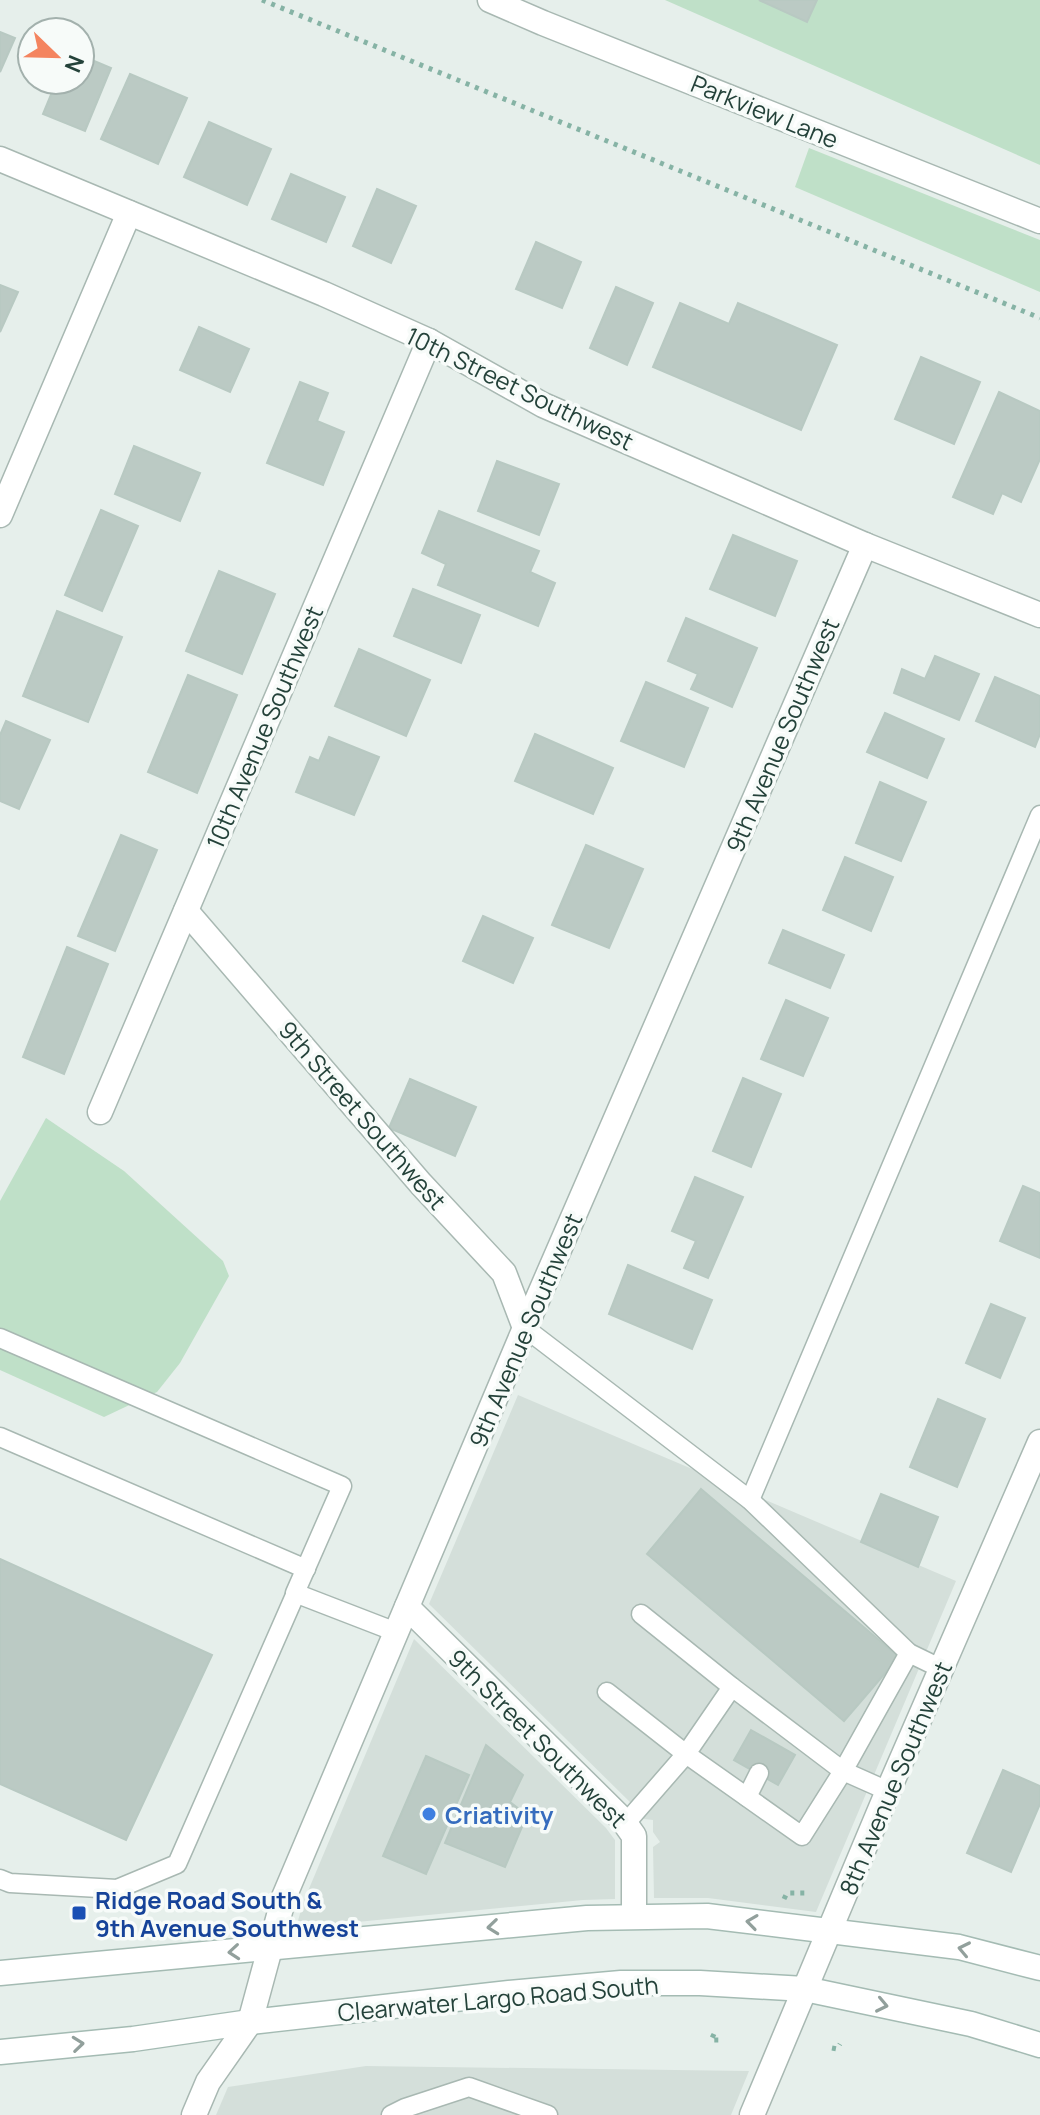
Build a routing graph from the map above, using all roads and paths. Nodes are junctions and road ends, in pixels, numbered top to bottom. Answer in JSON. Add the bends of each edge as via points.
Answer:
{"nodes":[{"id":1,"x":262,"y":0,"type":"edge"},
{"id":2,"x":490,"y":0,"type":"edge"},
{"id":3,"x":0,"y":159,"type":"edge"},
{"id":4,"x":129,"y":213,"type":"junction"},
{"id":5,"x":1040,"y":221,"type":"edge"},
{"id":6,"x":1040,"y":318,"type":"edge"},
{"id":7,"x":429,"y":341,"type":"junction"},
{"id":8,"x":0,"y":515,"type":"edge"},
{"id":9,"x":865,"y":545,"type":"junction"},
{"id":10,"x":1040,"y":615,"type":"edge"},
{"id":11,"x":1040,"y":815,"type":"edge"},
{"id":12,"x":186,"y":911,"type":"junction"},
{"id":13,"x":100,"y":1112,"type":"dead end"},
{"id":14,"x":525,"y":1328,"type":"junction"},
{"id":15,"x":0,"y":1338,"type":"edge"},
{"id":16,"x":0,"y":1437,"type":"edge"},
{"id":17,"x":1040,"y":1442,"type":"edge"},
{"id":18,"x":750,"y":1500,"type":"junction"},
{"id":19,"x":306,"y":1569,"type":"junction"},
{"id":20,"x":296,"y":1593,"type":"junction"},
{"id":21,"x":407,"y":1607,"type":"junction"},
{"id":22,"x":641,"y":1614,"type":"dead end"},
{"id":23,"x":396,"y":1632,"type":"junction"},
{"id":24,"x":909,"y":1653,"type":"junction"},
{"id":25,"x":942,"y":1669,"type":"junction"},
{"id":26,"x":732,"y":1687,"type":"junction"},
{"id":27,"x":607,"y":1692,"type":"dead end"},
{"id":28,"x":783,"y":1725,"type":"junction"},
{"id":29,"x":774,"y":1743,"type":"dead end"},
{"id":30,"x":686,"y":1754,"type":"junction"},
{"id":31,"x":843,"y":1771,"type":"junction"},
{"id":32,"x":759,"y":1773,"type":"dead end"},
{"id":33,"x":888,"y":1791,"type":"junction"},
{"id":34,"x":747,"y":1797,"type":"junction"},
{"id":35,"x":630,"y":1830,"type":"junction"},
{"id":36,"x":0,"y":1879,"type":"edge"},
{"id":37,"x":787,"y":1893,"type":"dead end"},
{"id":38,"x":806,"y":1893,"type":"dead end"},
{"id":39,"x":634,"y":1916,"type":"junction"},
{"id":40,"x":829,"y":1931,"type":"junction"},
{"id":41,"x":270,"y":1948,"type":"junction"},
{"id":42,"x":1040,"y":1968,"type":"edge"},
{"id":43,"x":0,"y":1973,"type":"edge"},
{"id":44,"x":805,"y":1989,"type":"junction"},
{"id":45,"x":250,"y":2022,"type":"junction"},
{"id":46,"x":714,"y":2034,"type":"dead end"},
{"id":47,"x":721,"y":2040,"type":"dead end"},
{"id":48,"x":840,"y":2044,"type":"dead end"},
{"id":49,"x":1040,"y":2045,"type":"edge"},
{"id":50,"x":832,"y":2048,"type":"dead end"},
{"id":51,"x":0,"y":2052,"type":"edge"},
{"id":52,"x":194,"y":2115,"type":"edge"},
{"id":53,"x":391,"y":2115,"type":"edge"},
{"id":54,"x":548,"y":2115,"type":"edge"},
{"id":55,"x":752,"y":2115,"type":"edge"}],
"edges":[{"from":1,"to":6,"type":"path"},
{"from":2,"to":5,"type":"street","name":"Parkview Lane"},
{"from":3,"to":4,"type":"street","name":"10th Street Southwest"},
{"from":4,"to":7,"type":"street","name":"10th Street Southwest"},
{"from":4,"to":8,"type":"street"},
{"from":7,"to":9,"type":"street","name":"10th Street Southwest","via":[[543,405]]},
{"from":7,"to":12,"type":"street","name":"10th Avenue Southwest"},
{"from":9,"to":10,"type":"street","name":"10th Street Southwest"},
{"from":9,"to":14,"type":"street","name":"9th Avenue Southwest"},
{"from":11,"to":18,"type":"lane"},
{"from":12,"to":13,"type":"street","name":"10th Avenue Southwest"},
{"from":12,"to":14,"type":"street","name":"9th Street Southwest","via":[[504,1273]]},
{"from":14,"to":18,"type":"lane"},
{"from":14,"to":21,"type":"street","name":"9th Avenue Southwest"},
{"from":15,"to":19,"type":"lane","via":[[342,1486]]},
{"from":16,"to":19,"type":"lane"},
{"from":17,"to":25,"type":"street","name":"8th Avenue Southwest"},
{"from":18,"to":24,"type":"lane"},
{"from":19,"to":20,"type":"lane"},
{"from":20,"to":23,"type":"lane"},
{"from":20,"to":36,"type":"lane","via":[[177,1864],[117,1889]]},
{"from":21,"to":23,"type":"street","name":"9th Avenue Southwest"},
{"from":21,"to":35,"type":"street","name":"9th Street Southwest"},
{"from":22,"to":26,"type":"lane"},
{"from":23,"to":41,"type":"street","name":"9th Avenue Southwest","via":[[284,1897]]},
{"from":24,"to":25,"type":"lane"},
{"from":24,"to":31,"type":"lane"},
{"from":25,"to":33,"type":"street","name":"8th Avenue Southwest"},
{"from":26,"to":28,"type":"lane"},
{"from":26,"to":30,"type":"lane"},
{"from":27,"to":30,"type":"lane"},
{"from":28,"to":29,"type":"lane"},
{"from":28,"to":31,"type":"lane"},
{"from":30,"to":34,"type":"lane"},
{"from":30,"to":35,"type":"lane"},
{"from":31,"to":33,"type":"lane"},
{"from":31,"to":34,"type":"lane","via":[[802,1836]]},
{"from":32,"to":34,"type":"lane"},
{"from":33,"to":40,"type":"street","name":"8th Avenue Southwest"},
{"from":35,"to":39,"type":"street"},
{"from":37,"to":38,"type":"path"},
{"from":40,"to":39,"type":"street","one_way":true,"via":[[707,1916]]},
{"from":39,"to":41,"type":"street","one_way":true},
{"from":42,"to":40,"type":"street","one_way":true,"via":[[959,1947]]},
{"from":40,"to":44,"type":"street","name":"8th Avenue Southwest"},
{"from":41,"to":43,"type":"street","one_way":true},
{"from":41,"to":45,"type":"street","name":"9th Avenue Southwest"},
{"from":44,"to":45,"type":"street","name":"Clearwater Largo Road South","via":[[621,1983]]},
{"from":44,"to":49,"type":"street","name":"Clearwater Largo Road South","one_way":true,"via":[[971,2024]]},
{"from":44,"to":55,"type":"street","name":"8th Avenue Southwest"},
{"from":51,"to":45,"type":"street","name":"Clearwater Largo Road South","one_way":true},
{"from":45,"to":52,"type":"street","name":"9th Avenue Southwest","via":[[208,2082]]},
{"from":46,"to":47,"type":"path","via":[[711,2040]]},
{"from":48,"to":50,"type":"path"},
{"from":53,"to":54,"type":"lane","via":[[469,2087]]}]}
